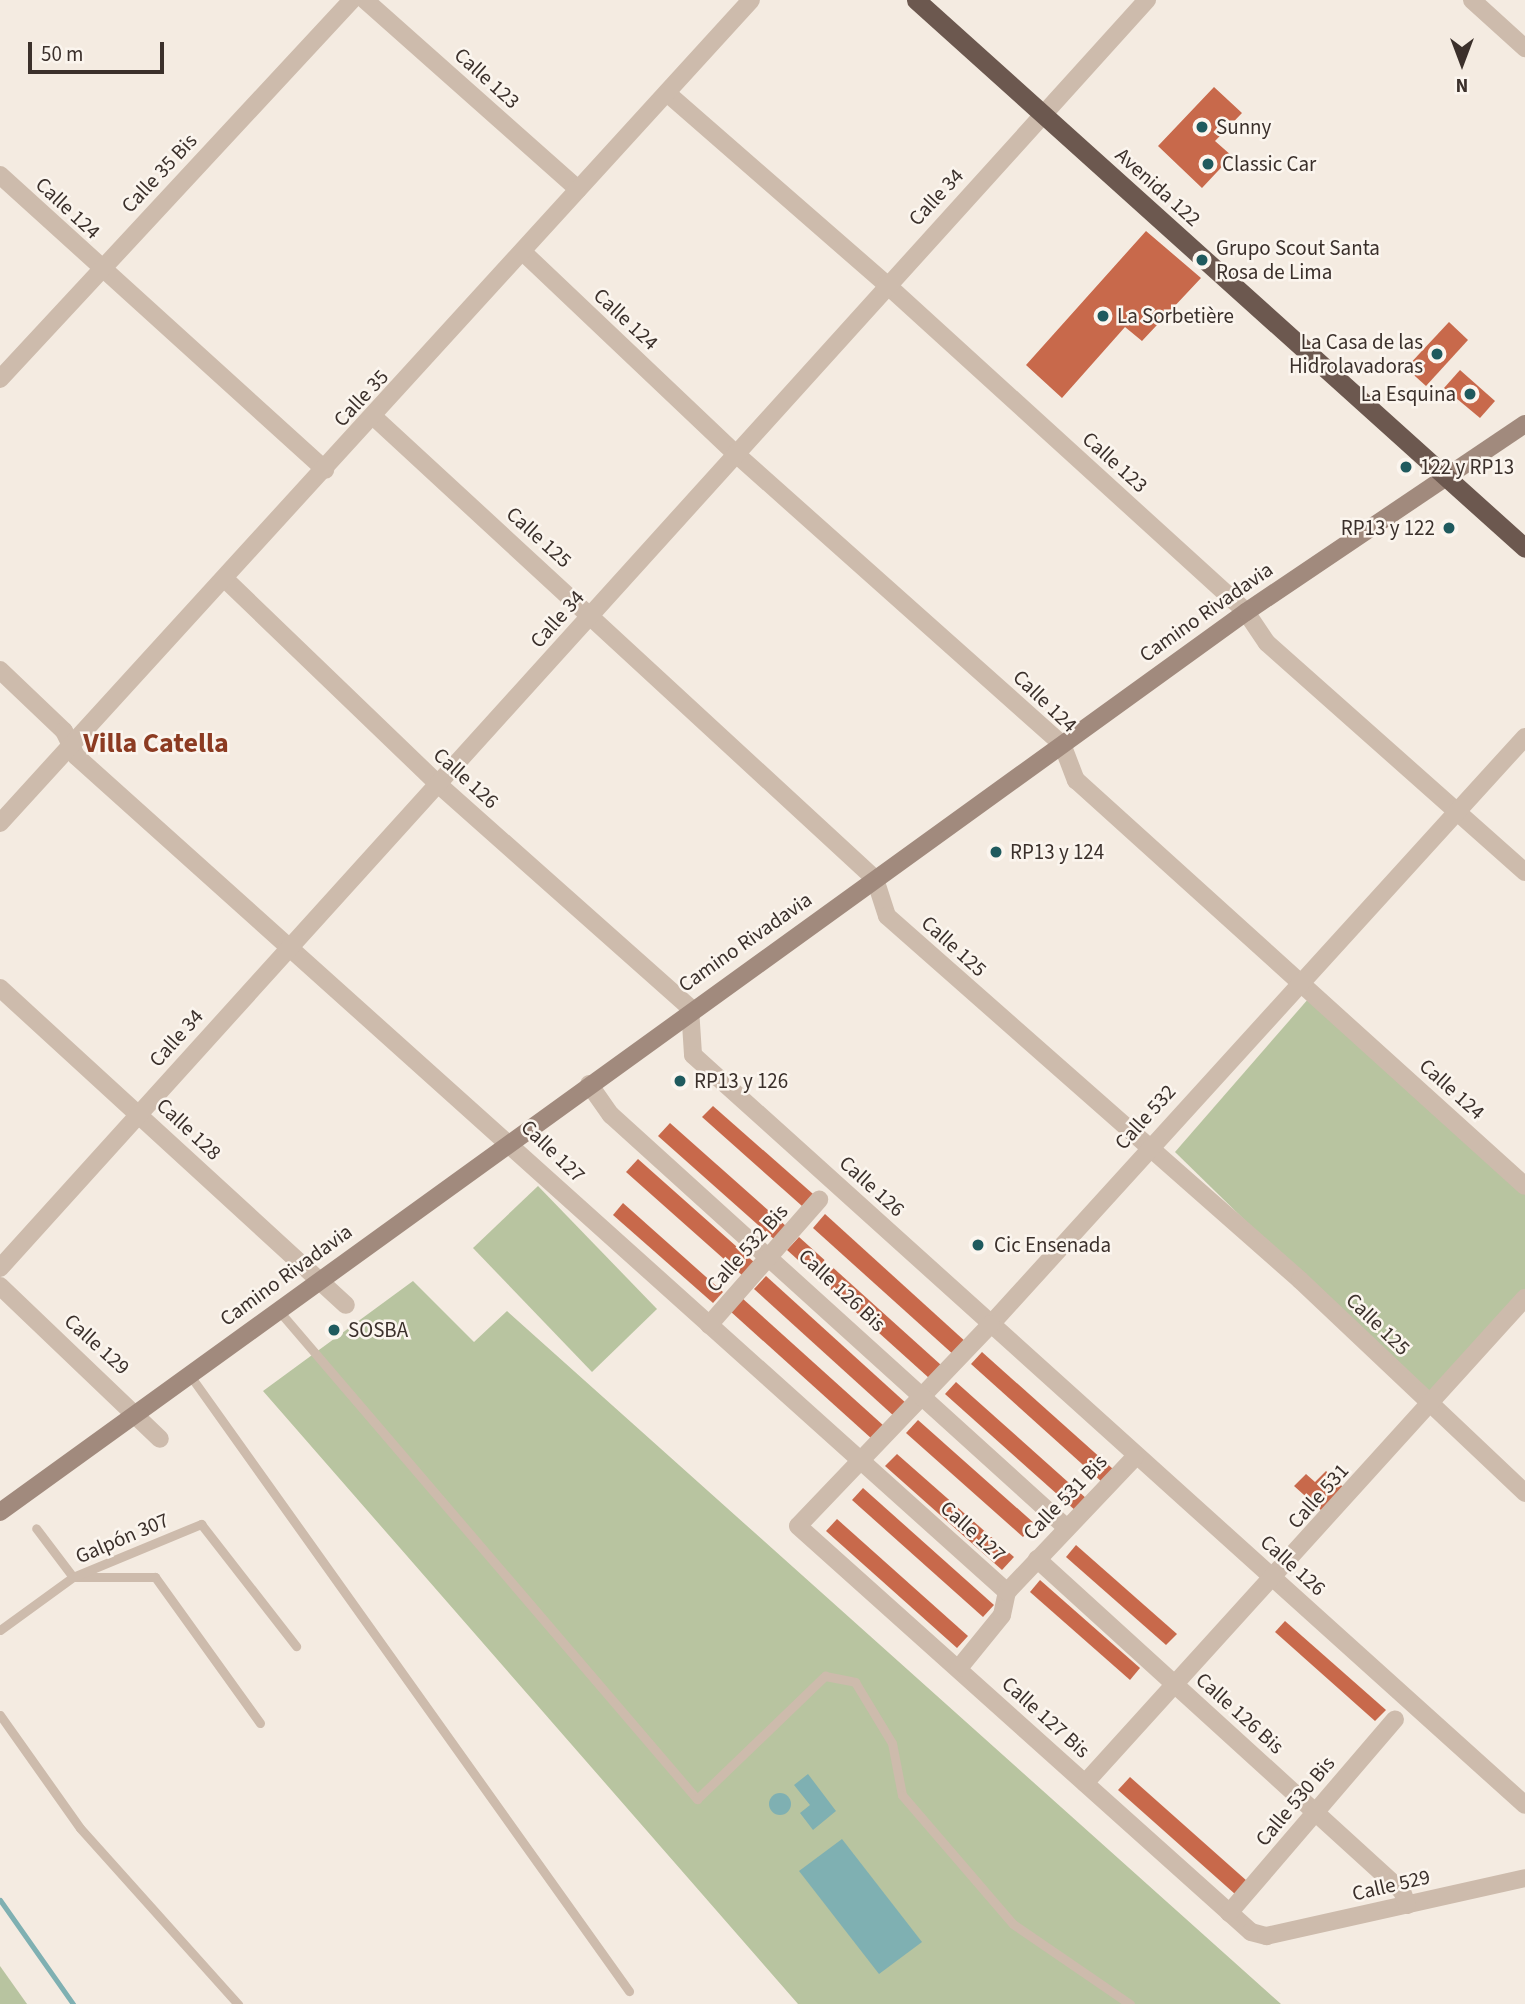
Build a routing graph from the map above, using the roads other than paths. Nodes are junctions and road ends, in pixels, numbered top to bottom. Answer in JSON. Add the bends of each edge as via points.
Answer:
{"nodes":[{"id":1,"x":352,"y":0,"type":"edge"},
{"id":2,"x":365,"y":0,"type":"edge"},
{"id":3,"x":751,"y":0,"type":"edge"},
{"id":4,"x":916,"y":0,"type":"edge"},
{"id":5,"x":1147,"y":0,"type":"edge"},
{"id":6,"x":1472,"y":0,"type":"edge"},
{"id":7,"x":1525,"y":48,"type":"edge"},
{"id":8,"x":667,"y":93,"type":"junction"},
{"id":9,"x":1043,"y":115,"type":"junction"},
{"id":10,"x":0,"y":175,"type":"edge"},
{"id":11,"x":578,"y":189,"type":"junction"},
{"id":12,"x":524,"y":253,"type":"junction"},
{"id":13,"x":100,"y":270,"type":"junction"},
{"id":14,"x":886,"y":284,"type":"junction"},
{"id":15,"x":0,"y":379,"type":"edge"},
{"id":16,"x":375,"y":418,"type":"junction"},
{"id":17,"x":1525,"y":424,"type":"edge"},
{"id":18,"x":735,"y":453,"type":"junction"},
{"id":19,"x":326,"y":470,"type":"junction"},
{"id":20,"x":1448,"y":481,"type":"junction"},
{"id":21,"x":1525,"y":548,"type":"edge"},
{"id":22,"x":225,"y":579,"type":"junction"},
{"id":23,"x":1245,"y":612,"type":"junction"},
{"id":24,"x":591,"y":615,"type":"junction"},
{"id":25,"x":0,"y":670,"type":"edge"},
{"id":26,"x":1525,"y":737,"type":"edge"},
{"id":27,"x":69,"y":743,"type":"junction"},
{"id":28,"x":1062,"y":744,"type":"junction"},
{"id":29,"x":438,"y":784,"type":"junction"},
{"id":30,"x":1457,"y":811,"type":"junction"},
{"id":31,"x":0,"y":823,"type":"edge"},
{"id":32,"x":1525,"y":872,"type":"edge"},
{"id":33,"x":875,"y":879,"type":"junction"},
{"id":34,"x":288,"y":949,"type":"junction"},
{"id":35,"x":1299,"y":982,"type":"junction"},
{"id":36,"x":0,"y":988,"type":"edge"},
{"id":37,"x":690,"y":1008,"type":"junction"},
{"id":38,"x":589,"y":1084,"type":"junction"},
{"id":39,"x":138,"y":1113,"type":"junction"},
{"id":40,"x":510,"y":1141,"type":"junction"},
{"id":41,"x":1146,"y":1149,"type":"junction"},
{"id":42,"x":1525,"y":1186,"type":"edge"},
{"id":43,"x":819,"y":1200,"type":"dead end"},
{"id":44,"x":772,"y":1256,"type":"junction"},
{"id":45,"x":0,"y":1268,"type":"edge"},
{"id":46,"x":319,"y":1280,"type":"junction"},
{"id":47,"x":0,"y":1286,"type":"edge"},
{"id":48,"x":1525,"y":1298,"type":"edge"},
{"id":49,"x":346,"y":1305,"type":"dead end"},
{"id":50,"x":278,"y":1309,"type":"junction"},
{"id":51,"x":991,"y":1324,"type":"junction"},
{"id":52,"x":709,"y":1325,"type":"junction"},
{"id":53,"x":189,"y":1374,"type":"junction"},
{"id":54,"x":923,"y":1395,"type":"junction"},
{"id":55,"x":1430,"y":1405,"type":"junction"},
{"id":56,"x":137,"y":1411,"type":"junction"},
{"id":57,"x":160,"y":1439,"type":"dead end"},
{"id":58,"x":1134,"y":1458,"type":"junction"},
{"id":59,"x":861,"y":1460,"type":"junction"},
{"id":60,"x":1525,"y":1493,"type":"edge"},
{"id":61,"x":0,"y":1512,"type":"edge"},
{"id":62,"x":798,"y":1526,"type":"joint"},
{"id":63,"x":36,"y":1528,"type":"dead end"},
{"id":64,"x":1067,"y":1528,"type":"junction"},
{"id":65,"x":1037,"y":1559,"type":"junction"},
{"id":66,"x":73,"y":1577,"type":"junction"},
{"id":67,"x":1275,"y":1578,"type":"junction"},
{"id":68,"x":1007,"y":1591,"type":"junction"},
{"id":69,"x":0,"y":1630,"type":"edge"},
{"id":70,"x":296,"y":1646,"type":"dead end"},
{"id":71,"x":959,"y":1668,"type":"junction"},
{"id":72,"x":1176,"y":1685,"type":"junction"},
{"id":73,"x":0,"y":1715,"type":"edge"},
{"id":74,"x":1395,"y":1719,"type":"dead end"},
{"id":75,"x":260,"y":1723,"type":"dead end"},
{"id":76,"x":1085,"y":1783,"type":"junction"},
{"id":77,"x":1525,"y":1805,"type":"edge"},
{"id":78,"x":1315,"y":1812,"type":"junction"},
{"id":79,"x":1525,"y":1878,"type":"edge"},
{"id":80,"x":1407,"y":1905,"type":"junction"},
{"id":81,"x":1229,"y":1913,"type":"junction"},
{"id":82,"x":1266,"y":1936,"type":"joint"},
{"id":83,"x":629,"y":1991,"type":"dead end"},
{"id":84,"x":238,"y":2004,"type":"edge"},
{"id":85,"x":1130,"y":2004,"type":"edge"}],
"edges":[{"from":1,"to":13,"type":"street","name":"Calle 35 Bis"},
{"from":2,"to":11,"type":"street","name":"Calle 123"},
{"from":3,"to":8,"type":"street","name":"Calle 35"},
{"from":4,"to":9,"type":"highway","name":"Avenida 122"},
{"from":5,"to":9,"type":"street","name":"Calle 34"},
{"from":6,"to":7,"type":"street"},
{"from":8,"to":11,"type":"street","name":"Calle 35"},
{"from":8,"to":14,"type":"street","name":"Calle 123"},
{"from":9,"to":14,"type":"street","name":"Calle 34"},
{"from":9,"to":20,"type":"highway","name":"Avenida 122"},
{"from":10,"to":13,"type":"street","name":"Calle 124"},
{"from":11,"to":12,"type":"street","name":"Calle 35"},
{"from":12,"to":16,"type":"street","name":"Calle 35"},
{"from":12,"to":18,"type":"street","name":"Calle 124"},
{"from":13,"to":15,"type":"street","name":"Calle 35 Bis"},
{"from":13,"to":19,"type":"street","name":"Calle 124"},
{"from":14,"to":18,"type":"street","name":"Calle 34"},
{"from":14,"to":23,"type":"street","name":"Calle 123"},
{"from":16,"to":19,"type":"street","name":"Calle 35"},
{"from":16,"to":24,"type":"street","name":"Calle 125"},
{"from":17,"to":20,"type":"main road","name":"Camino Rivadavia"},
{"from":18,"to":24,"type":"street","name":"Calle 34"},
{"from":18,"to":28,"type":"street","name":"Calle 124"},
{"from":19,"to":22,"type":"street","name":"Calle 35"},
{"from":20,"to":21,"type":"highway","name":"Avenida 122"},
{"from":20,"to":23,"type":"main road","name":"Camino Rivadavia","via":[[1420,490]]},
{"from":22,"to":27,"type":"street","name":"Calle 35"},
{"from":22,"to":29,"type":"street","name":"Calle 126"},
{"from":23,"to":28,"type":"main road","name":"Camino Rivadavia"},
{"from":23,"to":30,"type":"street","name":"Calle 123","via":[[1267,643]]},
{"from":24,"to":29,"type":"street","name":"Calle 34"},
{"from":24,"to":33,"type":"street","name":"Calle 125"},
{"from":25,"to":27,"type":"street"},
{"from":26,"to":30,"type":"street","name":"Calle 532"},
{"from":27,"to":31,"type":"street","name":"Calle 35"},
{"from":27,"to":34,"type":"street","name":"Calle 127","via":[[76,756]]},
{"from":28,"to":33,"type":"main road","name":"Camino Rivadavia"},
{"from":28,"to":35,"type":"street","name":"Calle 124","via":[[1076,780]]},
{"from":29,"to":34,"type":"street","name":"Calle 34"},
{"from":29,"to":37,"type":"street","name":"Calle 126"},
{"from":30,"to":32,"type":"street","name":"Calle 123"},
{"from":30,"to":35,"type":"street","name":"Calle 532"},
{"from":33,"to":37,"type":"main road","name":"Camino Rivadavia"},
{"from":33,"to":41,"type":"street","name":"Calle 125","via":[[887,916]]},
{"from":34,"to":39,"type":"street","name":"Calle 34"},
{"from":34,"to":40,"type":"street","name":"Calle 127"},
{"from":35,"to":41,"type":"street","name":"Calle 532"},
{"from":35,"to":42,"type":"street","name":"Calle 124"},
{"from":36,"to":39,"type":"street","name":"Calle 128"},
{"from":37,"to":38,"type":"main road","name":"Camino Rivadavia"},
{"from":37,"to":51,"type":"street","name":"Calle 126","via":[[693,1055]]},
{"from":38,"to":40,"type":"main road","name":"Camino Rivadavia"},
{"from":38,"to":44,"type":"street","name":"Calle 126 Bis","via":[[611,1115]]},
{"from":39,"to":45,"type":"street","name":"Calle 34"},
{"from":39,"to":46,"type":"street","name":"Calle 128"},
{"from":40,"to":46,"type":"main road","name":"Camino Rivadavia"},
{"from":40,"to":52,"type":"street","name":"Calle 127"},
{"from":41,"to":51,"type":"street","name":"Calle 532"},
{"from":41,"to":55,"type":"street","name":"Calle 125","via":[[1300,1280]]},
{"from":43,"to":44,"type":"street","name":"Calle 532 Bis"},
{"from":44,"to":52,"type":"street","name":"Calle 532 Bis"},
{"from":44,"to":54,"type":"street","name":"Calle 126 Bis"},
{"from":46,"to":49,"type":"street","name":"Calle 128"},
{"from":46,"to":50,"type":"main road","name":"Camino Rivadavia"},
{"from":47,"to":56,"type":"street","name":"Calle 129"},
{"from":48,"to":55,"type":"street","name":"Calle 531"},
{"from":50,"to":53,"type":"main road","name":"Camino Rivadavia"},
{"from":50,"to":85,"type":"lane","via":[[697,1799],[825,1676],[855,1682],[892,1743],[902,1795],[944,1845],[1013,1924]]},
{"from":51,"to":54,"type":"street","name":"Calle 532"},
{"from":51,"to":58,"type":"street","name":"Calle 126"},
{"from":52,"to":59,"type":"street","name":"Calle 127"},
{"from":53,"to":56,"type":"main road","name":"Camino Rivadavia"},
{"from":53,"to":83,"type":"lane"},
{"from":54,"to":59,"type":"street","name":"Calle 532"},
{"from":54,"to":64,"type":"street","name":"Calle 126 Bis"},
{"from":55,"to":60,"type":"street","name":"Calle 125"},
{"from":55,"to":67,"type":"street","name":"Calle 531"},
{"from":56,"to":57,"type":"street","name":"Calle 129"},
{"from":56,"to":61,"type":"main road","name":"Camino Rivadavia"},
{"from":58,"to":64,"type":"street","name":"Calle 531 Bis"},
{"from":58,"to":67,"type":"street","name":"Calle 126"},
{"from":59,"to":62,"type":"street","name":"Calle 532"},
{"from":59,"to":68,"type":"street","name":"Calle 127"},
{"from":62,"to":71,"type":"street","name":"Calle 127 Bis"},
{"from":63,"to":66,"type":"lane"},
{"from":64,"to":65,"type":"street","name":"Calle 531 Bis"},
{"from":65,"to":68,"type":"street","name":"Calle 531 Bis"},
{"from":65,"to":72,"type":"street","name":"Calle 126 Bis"},
{"from":66,"to":69,"type":"lane"},
{"from":66,"to":70,"type":"lane","name":"Galpón 307","via":[[201,1524]]},
{"from":66,"to":75,"type":"lane","name":"Galpón 307","via":[[155,1577]]},
{"from":67,"to":72,"type":"street","name":"Calle 531"},
{"from":67,"to":77,"type":"street","name":"Calle 126"},
{"from":68,"to":71,"type":"street","name":"Calle 531 Bis","via":[[1002,1615]]},
{"from":71,"to":76,"type":"street","name":"Calle 127 Bis"},
{"from":72,"to":76,"type":"street","name":"Calle 531"},
{"from":72,"to":78,"type":"street","name":"Calle 126 Bis"},
{"from":73,"to":84,"type":"lane","via":[[80,1828]]},
{"from":74,"to":78,"type":"street","name":"Calle 530 Bis"},
{"from":76,"to":81,"type":"street","name":"Calle 127 Bis"},
{"from":78,"to":80,"type":"street","name":"Calle 126 Bis","via":[[1402,1891]]},
{"from":78,"to":81,"type":"street","name":"Calle 530 Bis"},
{"from":79,"to":80,"type":"street","name":"Calle 529"},
{"from":80,"to":82,"type":"street","name":"Calle 529"},
{"from":81,"to":82,"type":"street","name":"Calle 127 Bis"}]}
